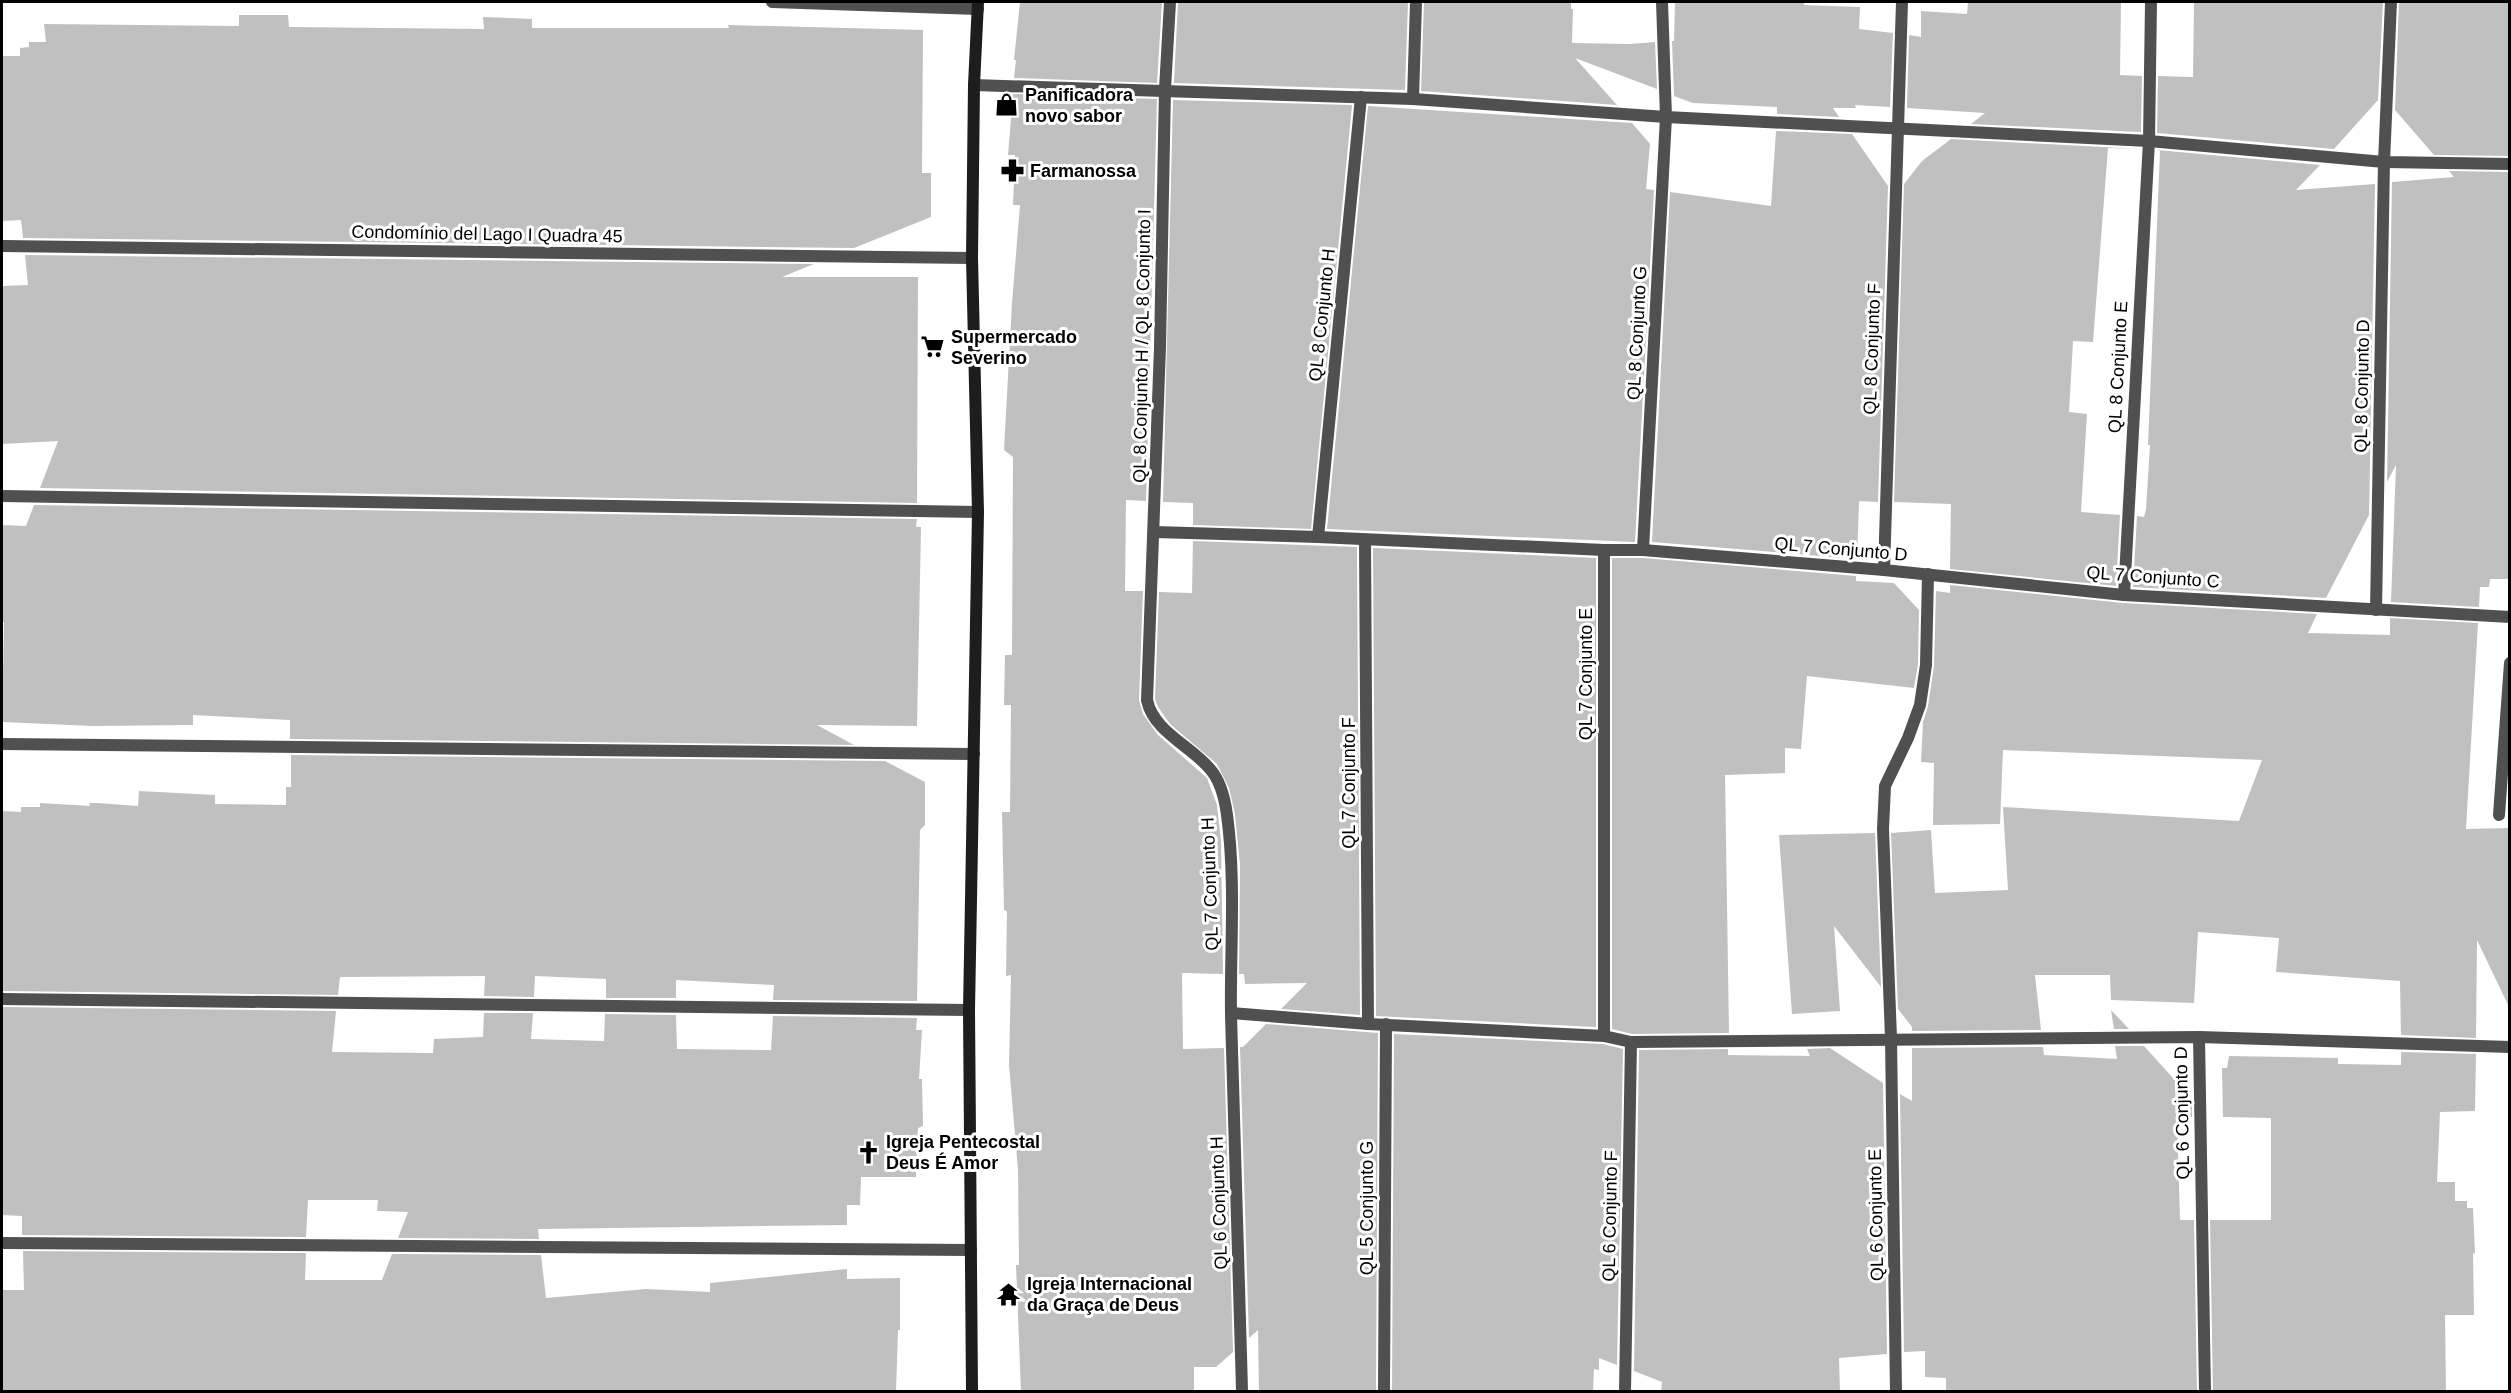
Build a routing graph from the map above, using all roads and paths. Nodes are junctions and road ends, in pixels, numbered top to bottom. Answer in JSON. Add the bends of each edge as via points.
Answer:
{"nodes":[{"id":1,"x":772,"y":2,"type":"edge"},
{"id":2,"x":1170,"y":2,"type":"edge"},
{"id":3,"x":1416,"y":2,"type":"edge"},
{"id":4,"x":1662,"y":2,"type":"edge"},
{"id":5,"x":1902,"y":2,"type":"edge"},
{"id":6,"x":2151,"y":2,"type":"edge"},
{"id":7,"x":2391,"y":2,"type":"edge"},
{"id":8,"x":978,"y":5,"type":"edge"},
{"id":9,"x":974,"y":85,"type":"junction"},
{"id":10,"x":1166,"y":89,"type":"junction"},
{"id":11,"x":1361,"y":97,"type":"junction"},
{"id":12,"x":1413,"y":99,"type":"junction"},
{"id":13,"x":1666,"y":117,"type":"junction"},
{"id":14,"x":1897,"y":129,"type":"junction"},
{"id":15,"x":2149,"y":141,"type":"junction"},
{"id":16,"x":2384,"y":162,"type":"junction"},
{"id":17,"x":2510,"y":164,"type":"edge"},
{"id":18,"x":2,"y":246,"type":"edge"},
{"id":19,"x":972,"y":258,"type":"junction"},
{"id":20,"x":2,"y":496,"type":"edge"},
{"id":21,"x":978,"y":512,"type":"junction"},
{"id":22,"x":1155,"y":532,"type":"junction"},
{"id":23,"x":1318,"y":537,"type":"junction"},
{"id":24,"x":1365,"y":541,"type":"junction"},
{"id":25,"x":1604,"y":550,"type":"junction"},
{"id":26,"x":1643,"y":550,"type":"junction"},
{"id":27,"x":1884,"y":570,"type":"junction"},
{"id":28,"x":1928,"y":574,"type":"junction"},
{"id":29,"x":2124,"y":595,"type":"junction"},
{"id":30,"x":2376,"y":610,"type":"junction"},
{"id":31,"x":2510,"y":617,"type":"edge"},
{"id":32,"x":2510,"y":663,"type":"edge"},
{"id":33,"x":2,"y":744,"type":"edge"},
{"id":34,"x":974,"y":754,"type":"junction"},
{"id":35,"x":2499,"y":815,"type":"dead end"},
{"id":36,"x":2,"y":999,"type":"edge"},
{"id":37,"x":969,"y":1010,"type":"junction"},
{"id":38,"x":1231,"y":1013,"type":"junction"},
{"id":39,"x":1368,"y":1024,"type":"junction"},
{"id":40,"x":1386,"y":1024,"type":"junction"},
{"id":41,"x":1604,"y":1036,"type":"junction"},
{"id":42,"x":2199,"y":1037,"type":"junction"},
{"id":43,"x":1891,"y":1038,"type":"junction"},
{"id":44,"x":1631,"y":1042,"type":"junction"},
{"id":45,"x":2510,"y":1047,"type":"edge"},
{"id":46,"x":2,"y":1243,"type":"edge"},
{"id":47,"x":972,"y":1250,"type":"junction"},
{"id":48,"x":972,"y":1392,"type":"edge"},
{"id":49,"x":1242,"y":1392,"type":"edge"},
{"id":50,"x":1384,"y":1392,"type":"edge"},
{"id":51,"x":1625,"y":1392,"type":"edge"},
{"id":52,"x":1896,"y":1392,"type":"edge"},
{"id":53,"x":2205,"y":1392,"type":"edge"}],
"edges":[{"from":1,"to":8,"type":"street"},
{"from":2,"to":10,"type":"street","name":"QL 8 Conjunto H / QL 8 Conjunto I"},
{"from":3,"to":12,"type":"street"},
{"from":4,"to":13,"type":"street","name":"QL 8 Conjunto G"},
{"from":5,"to":14,"type":"street","name":"QL 8 Conjunto F"},
{"from":6,"to":15,"type":"street","name":"QL 8 Conjunto E"},
{"from":7,"to":16,"type":"street","name":"QL 8 Conjunto D"},
{"from":8,"to":9,"type":"street"},
{"from":9,"to":10,"type":"street"},
{"from":9,"to":19,"type":"street"},
{"from":10,"to":11,"type":"street"},
{"from":10,"to":22,"type":"street","name":"QL 8 Conjunto H / QL 8 Conjunto I"},
{"from":11,"to":12,"type":"street"},
{"from":11,"to":23,"type":"street","name":"QL 8 Conjunto H"},
{"from":12,"to":13,"type":"street"},
{"from":13,"to":14,"type":"street"},
{"from":13,"to":26,"type":"street","name":"QL 8 Conjunto G"},
{"from":14,"to":15,"type":"street"},
{"from":14,"to":27,"type":"street","name":"QL 8 Conjunto F"},
{"from":15,"to":16,"type":"street"},
{"from":15,"to":29,"type":"street","name":"QL 8 Conjunto E"},
{"from":16,"to":17,"type":"street"},
{"from":16,"to":30,"type":"street","name":"QL 8 Conjunto D"},
{"from":18,"to":19,"type":"street","name":"Condomínio del Lago I Quadra 45"},
{"from":19,"to":21,"type":"street"},
{"from":20,"to":21,"type":"street"},
{"from":21,"to":34,"type":"street"},
{"from":22,"to":23,"type":"street"},
{"from":22,"to":38,"type":"street","name":"QL 7 Conjunto H","via":[[1147,700],[1153,716],[1206,764],[1220,788],[1227,815],[1230,876]]},
{"from":23,"to":24,"type":"street"},
{"from":24,"to":25,"type":"street"},
{"from":24,"to":39,"type":"street","name":"QL 7 Conjunto F"},
{"from":25,"to":26,"type":"street","name":"QL 7 Conjunto D"},
{"from":25,"to":41,"type":"street","name":"QL 7 Conjunto E"},
{"from":26,"to":27,"type":"street","name":"QL 7 Conjunto D"},
{"from":27,"to":28,"type":"street","name":"QL 7 Conjunto D"},
{"from":28,"to":29,"type":"street","name":"QL 7 Conjunto C"},
{"from":28,"to":43,"type":"street","name":"QL 7 Conjunto D","via":[[1926,664],[1920,705],[1885,786],[1883,830]]},
{"from":29,"to":30,"type":"street","name":"QL 7 Conjunto C"},
{"from":30,"to":31,"type":"street","name":"QL 7 Conjunto C"},
{"from":32,"to":35,"type":"street"},
{"from":33,"to":34,"type":"street"},
{"from":34,"to":37,"type":"street"},
{"from":36,"to":37,"type":"street"},
{"from":37,"to":47,"type":"street"},
{"from":38,"to":39,"type":"street"},
{"from":38,"to":49,"type":"street","name":"QL 6 Conjunto H"},
{"from":39,"to":40,"type":"street"},
{"from":40,"to":41,"type":"street"},
{"from":40,"to":50,"type":"street","name":"QL 5 Conjunto G"},
{"from":41,"to":44,"type":"street"},
{"from":42,"to":43,"type":"street"},
{"from":42,"to":45,"type":"street","name":"QL 6 Conjunto D"},
{"from":42,"to":53,"type":"street","name":"QL 6 Conjunto D"},
{"from":43,"to":44,"type":"street"},
{"from":43,"to":52,"type":"street","name":"QL 6 Conjunto E"},
{"from":44,"to":51,"type":"street","name":"QL 6 Conjunto F"},
{"from":46,"to":47,"type":"street"},
{"from":47,"to":48,"type":"street"}]}
